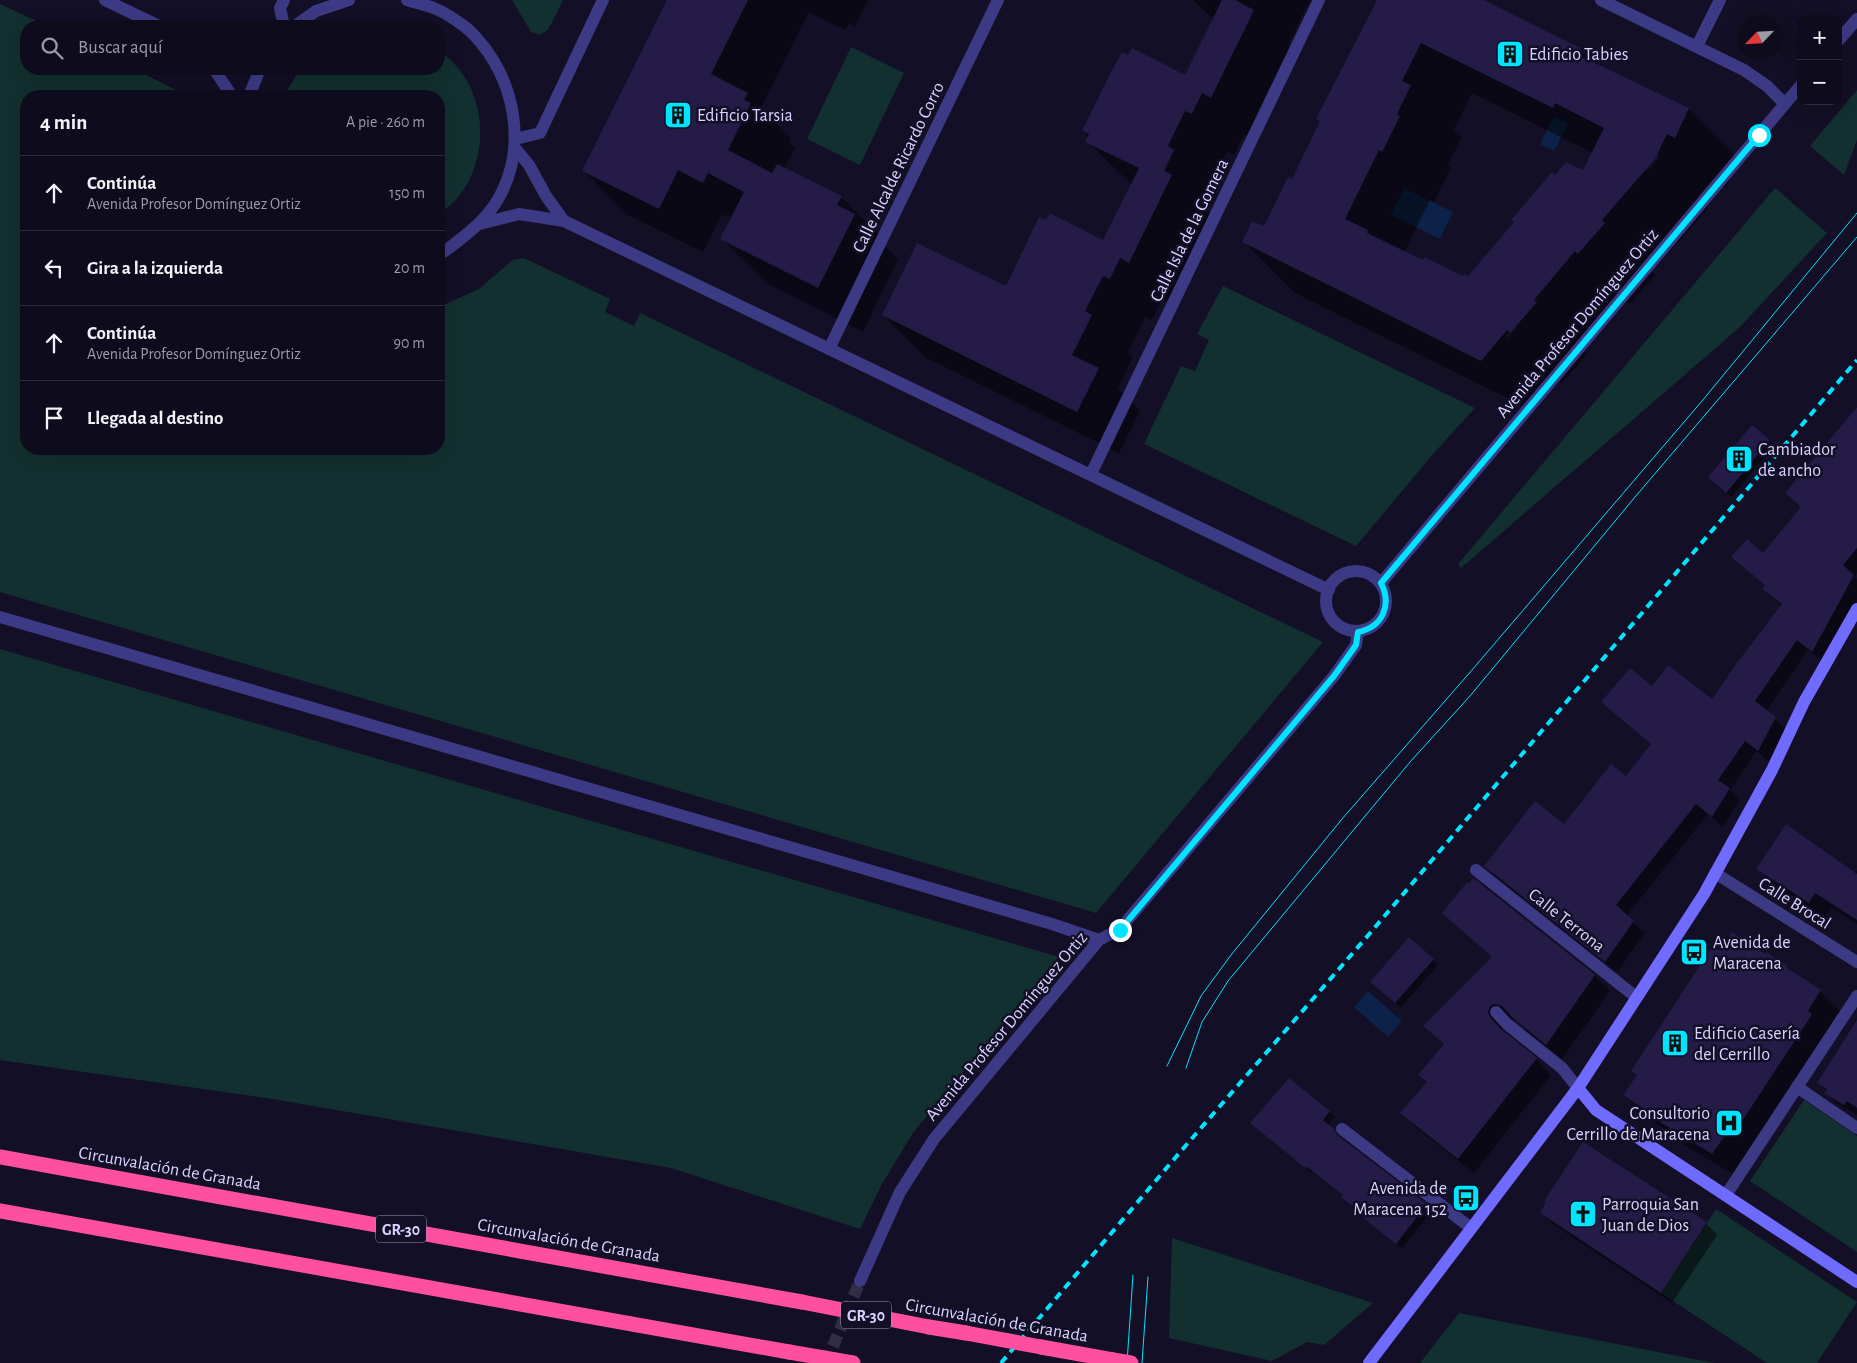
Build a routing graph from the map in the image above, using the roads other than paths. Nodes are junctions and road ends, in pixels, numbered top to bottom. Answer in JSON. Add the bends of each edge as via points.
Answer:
{"nodes":[{"id":1,"x":105,"y":0,"type":"edge"},
{"id":2,"x":284,"y":0,"type":"edge"},
{"id":3,"x":348,"y":0,"type":"edge"},
{"id":4,"x":407,"y":0,"type":"edge"},
{"id":5,"x":603,"y":0,"type":"edge"},
{"id":6,"x":998,"y":0,"type":"edge"},
{"id":7,"x":1319,"y":0,"type":"edge"},
{"id":8,"x":1601,"y":0,"type":"edge"},
{"id":9,"x":1720,"y":0,"type":"edge"},
{"id":10,"x":1857,"y":19,"type":"edge"},
{"id":11,"x":147,"y":20,"type":"edge"},
{"id":12,"x":283,"y":20,"type":"edge"},
{"id":13,"x":303,"y":20,"type":"edge"},
{"id":14,"x":1842,"y":36,"type":"edge"},
{"id":15,"x":1697,"y":46,"type":"junction"},
{"id":16,"x":218,"y":75,"type":"edge"},
{"id":17,"x":258,"y":75,"type":"edge"},
{"id":18,"x":228,"y":90,"type":"edge"},
{"id":19,"x":251,"y":90,"type":"edge"},
{"id":20,"x":1797,"y":90,"type":"edge"},
{"id":21,"x":1785,"y":104,"type":"junction"},
{"id":22,"x":515,"y":144,"type":"junction"},
{"id":23,"x":564,"y":221,"type":"junction"},
{"id":24,"x":480,"y":224,"type":"junction"},
{"id":25,"x":445,"y":251,"type":"edge"},
{"id":26,"x":829,"y":350,"type":"junction"},
{"id":27,"x":1091,"y":474,"type":"junction"},
{"id":28,"x":1381,"y":583,"type":"junction"},
{"id":29,"x":1329,"y":590,"type":"junction"},
{"id":30,"x":1857,"y":610,"type":"edge"},
{"id":31,"x":0,"y":617,"type":"edge"},
{"id":32,"x":1358,"y":632,"type":"junction"},
{"id":33,"x":1476,"y":870,"type":"dead end"},
{"id":34,"x":1715,"y":873,"type":"junction"},
{"id":35,"x":1099,"y":940,"type":"junction"},
{"id":36,"x":1857,"y":962,"type":"edge"},
{"id":37,"x":1857,"y":996,"type":"edge"},
{"id":38,"x":1636,"y":997,"type":"junction"},
{"id":39,"x":1496,"y":1012,"type":"dead end"},
{"id":40,"x":1578,"y":1088,"type":"junction"},
{"id":41,"x":1796,"y":1088,"type":"junction"},
{"id":42,"x":1857,"y":1128,"type":"edge"},
{"id":43,"x":1342,"y":1129,"type":"dead end"},
{"id":44,"x":0,"y":1157,"type":"edge"},
{"id":45,"x":1726,"y":1195,"type":"junction"},
{"id":46,"x":0,"y":1212,"type":"edge"},
{"id":47,"x":1471,"y":1228,"type":"junction"},
{"id":48,"x":860,"y":1281,"type":"tunnel mouth"},
{"id":49,"x":1857,"y":1282,"type":"edge"},
{"id":50,"x":853,"y":1363,"type":"edge"},
{"id":51,"x":1131,"y":1363,"type":"edge"},
{"id":52,"x":1369,"y":1363,"type":"edge"}],
"edges":[{"from":1,"to":11,"type":"street"},
{"from":2,"to":12,"type":"street","via":[[280,8]]},
{"from":3,"to":13,"type":"street","via":[[316,11]]},
{"from":4,"to":22,"type":"street","via":[[437,9],[473,34],[498,67],[512,102]]},
{"from":5,"to":22,"type":"street","via":[[540,132]]},
{"from":6,"to":26,"type":"street","name":"Calle Alcalde Ricardo Corro"},
{"from":7,"to":27,"type":"street","name":"Calle Isla de la Gomera"},
{"from":8,"to":15,"type":"street"},
{"from":9,"to":15,"type":"street"},
{"from":10,"to":14,"type":"street"},
{"from":15,"to":21,"type":"street","via":[[1744,70]]},
{"from":16,"to":18,"type":"street"},
{"from":17,"to":19,"type":"street"},
{"from":20,"to":21,"type":"street","name":"Avenida Profesor Domínguez Ortiz"},
{"from":21,"to":28,"type":"street","name":"Avenida Profesor Domínguez Ortiz"},
{"from":22,"to":23,"type":"street"},
{"from":22,"to":24,"type":"street","via":[[508,178]]},
{"from":23,"to":24,"type":"street","via":[[519,214]]},
{"from":23,"to":26,"type":"street"},
{"from":24,"to":25,"type":"street"},
{"from":26,"to":27,"type":"street"},
{"from":27,"to":29,"type":"street"},
{"from":28,"to":29,"type":"street","via":[[1366,573],[1348,572],[1333,582]]},
{"from":28,"to":32,"type":"street","via":[[1386,601],[1382,618],[1367,630]]},
{"from":29,"to":32,"type":"street","via":[[1327,610],[1332,619],[1339,626]]},
{"from":30,"to":34,"type":"main road","via":[[1804,702],[1772,770]]},
{"from":31,"to":35,"type":"street"},
{"from":32,"to":35,"type":"street","name":"Avenida Profesor Domínguez Ortiz","via":[[1356,645],[1320,693],[1120,930]]},
{"from":33,"to":38,"type":"street","name":"Calle Terrona"},
{"from":34,"to":36,"type":"street","name":"Calle Brocal"},
{"from":34,"to":38,"type":"main road"},
{"from":35,"to":48,"type":"street","name":"Avenida Profesor Domínguez Ortiz","via":[[934,1139],[900,1192]]},
{"from":37,"to":41,"type":"street"},
{"from":38,"to":40,"type":"main road"},
{"from":39,"to":40,"type":"street","via":[[1562,1068]]},
{"from":40,"to":45,"type":"main road","via":[[1596,1110]]},
{"from":40,"to":47,"type":"main road"},
{"from":41,"to":42,"type":"street"},
{"from":41,"to":45,"type":"street"},
{"from":43,"to":47,"type":"street"},
{"from":44,"to":51,"type":"highway","name":"Circunvalación de Granada","number":"GR-30","bridge":true},
{"from":45,"to":49,"type":"main road"},
{"from":46,"to":50,"type":"highway","bridge":true},
{"from":47,"to":52,"type":"main road"}]}
